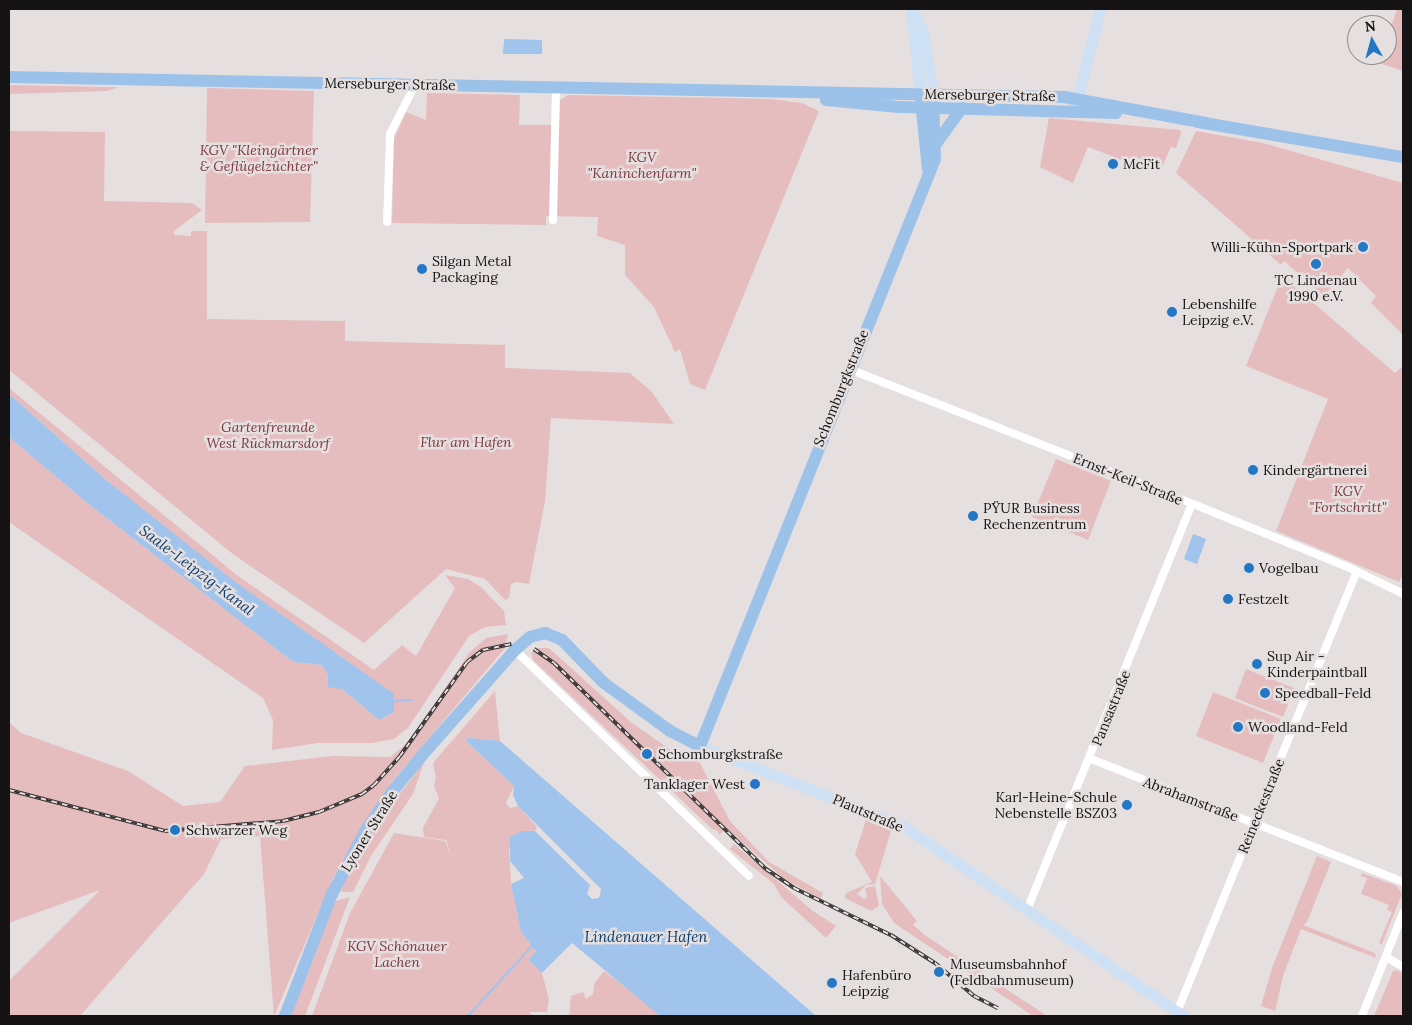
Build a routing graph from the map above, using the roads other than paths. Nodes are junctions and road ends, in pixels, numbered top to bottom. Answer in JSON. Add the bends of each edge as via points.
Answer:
{"nodes":[{"id":1,"x":912,"y":9,"type":"edge"},
{"id":2,"x":1100,"y":9,"type":"edge"},
{"id":3,"x":9,"y":77,"type":"edge"},
{"id":4,"x":415,"y":84,"type":"junction"},
{"id":5,"x":556,"y":88,"type":"junction"},
{"id":6,"x":772,"y":92,"type":"junction"},
{"id":7,"x":927,"y":94,"type":"junction"},
{"id":8,"x":1076,"y":104,"type":"junction"},
{"id":9,"x":927,"y":108,"type":"junction"},
{"id":10,"x":962,"y":108,"type":"junction"},
{"id":11,"x":935,"y":145,"type":"junction"},
{"id":12,"x":1403,"y":157,"type":"edge"},
{"id":13,"x":928,"y":170,"type":"junction"},
{"id":14,"x":553,"y":220,"type":"dead end"},
{"id":15,"x":387,"y":222,"type":"dead end"},
{"id":16,"x":849,"y":369,"type":"junction"},
{"id":17,"x":1192,"y":504,"type":"junction"},
{"id":18,"x":1357,"y":572,"type":"junction"},
{"id":19,"x":1403,"y":594,"type":"edge"},
{"id":20,"x":520,"y":645,"type":"junction"},
{"id":21,"x":700,"y":746,"type":"junction"},
{"id":22,"x":1091,"y":759,"type":"junction"},
{"id":23,"x":1253,"y":823,"type":"junction"},
{"id":24,"x":749,"y":876,"type":"dead end"},
{"id":25,"x":1403,"y":882,"type":"edge"},
{"id":26,"x":1027,"y":910,"type":"junction"},
{"id":27,"x":1403,"y":913,"type":"edge"},
{"id":28,"x":1386,"y":957,"type":"junction"},
{"id":29,"x":1403,"y":967,"type":"edge"},
{"id":30,"x":1181,"y":1014,"type":"edge"},
{"id":31,"x":286,"y":1016,"type":"edge"},
{"id":32,"x":1362,"y":1016,"type":"edge"}],
"edges":[{"from":1,"to":7,"type":"main road"},
{"from":2,"to":8,"type":"main road"},
{"from":3,"to":4,"type":"main road","name":"Merseburger Straße"},
{"from":4,"to":5,"type":"main road","name":"Merseburger Straße"},
{"from":4,"to":15,"type":"street","via":[[390,134]]},
{"from":5,"to":6,"type":"main road","name":"Merseburger Straße"},
{"from":5,"to":14,"type":"street"},
{"from":6,"to":7,"type":"main road","name":"Merseburger Straße"},
{"from":6,"to":9,"type":"main road","name":"Merseburger Straße"},
{"from":7,"to":8,"type":"main road","name":"Merseburger Straße"},
{"from":7,"to":9,"type":"main road","name":"Schomburgkstraße"},
{"from":8,"to":10,"type":"main road","name":"Merseburger Straße"},
{"from":8,"to":12,"type":"main road","name":"Merseburger Straße"},
{"from":9,"to":10,"type":"main road","name":"Merseburger Straße"},
{"from":9,"to":11,"type":"main road","name":"Schomburgkstraße"},
{"from":9,"to":13,"type":"main road","name":"Schomburgkstraße"},
{"from":10,"to":11,"type":"main road"},
{"from":11,"to":13,"type":"main road","name":"Schomburgkstraße","via":[[935,159]]},
{"from":13,"to":16,"type":"main road","name":"Schomburgkstraße"},
{"from":16,"to":17,"type":"street","name":"Ernst-Keil-Straße"},
{"from":16,"to":21,"type":"main road","name":"Schomburgkstraße"},
{"from":17,"to":18,"type":"street","name":"Ernst-Keil-Straße"},
{"from":17,"to":22,"type":"street","name":"Pansastraße"},
{"from":18,"to":19,"type":"street","name":"Ernst-Keil-Straße"},
{"from":18,"to":23,"type":"street","name":"Reineckestraße"},
{"from":20,"to":21,"type":"main road","name":"Plautstraße","via":[[537,633],[562,640],[604,683],[675,734]]},
{"from":20,"to":24,"type":"street"},
{"from":20,"to":31,"type":"main road","name":"Lyoner Straße","via":[[392,792],[366,830],[331,896]]},
{"from":21,"to":26,"type":"main road","name":"Plautstraße","via":[[891,820]]},
{"from":22,"to":23,"type":"street","name":"Abrahamstraße"},
{"from":22,"to":26,"type":"street","name":"Pansastraße"},
{"from":23,"to":25,"type":"street","name":"Abrahamstraße"},
{"from":23,"to":30,"type":"street","name":"Reineckestraße"},
{"from":26,"to":30,"type":"main road","name":"Plautstraße"},
{"from":27,"to":28,"type":"street"},
{"from":28,"to":29,"type":"street"},
{"from":28,"to":32,"type":"street"}]}
